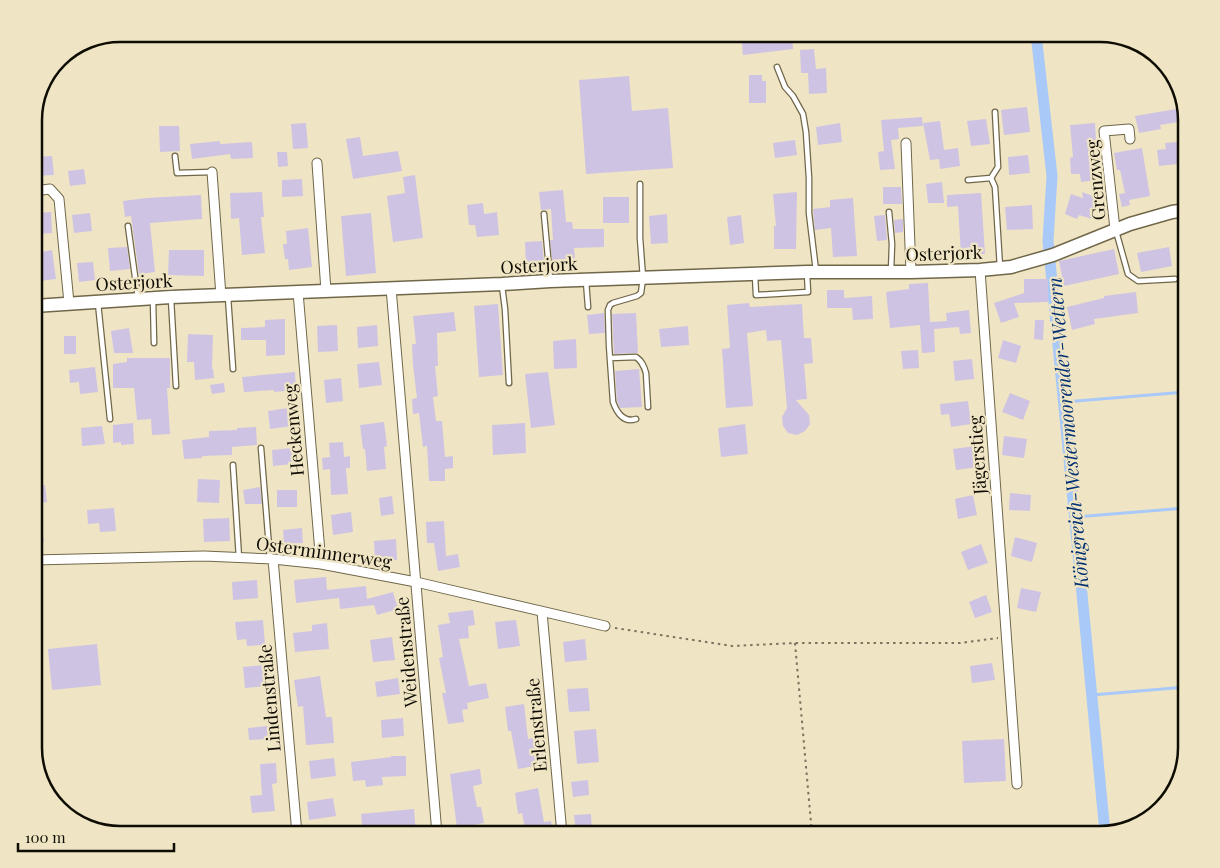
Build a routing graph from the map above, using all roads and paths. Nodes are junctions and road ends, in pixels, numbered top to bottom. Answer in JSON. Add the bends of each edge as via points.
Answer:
{"nodes":[{"id":1,"x":777,"y":67,"type":"dead end"},
{"id":2,"x":994,"y":112,"type":"dead end"},
{"id":3,"x":1130,"y":139,"type":"dead end"},
{"id":4,"x":906,"y":143,"type":"dead end"},
{"id":5,"x":176,"y":156,"type":"dead end"},
{"id":6,"x":317,"y":163,"type":"dead end"},
{"id":7,"x":212,"y":172,"type":"joint"},
{"id":8,"x":991,"y":178,"type":"junction"},
{"id":9,"x":968,"y":180,"type":"dead end"},
{"id":10,"x":640,"y":184,"type":"dead end"},
{"id":11,"x":43,"y":190,"type":"edge"},
{"id":12,"x":1178,"y":211,"type":"edge"},
{"id":13,"x":888,"y":212,"type":"dead end"},
{"id":14,"x":544,"y":214,"type":"dead end"},
{"id":15,"x":128,"y":226,"type":"dead end"},
{"id":16,"x":1116,"y":229,"type":"junction"},
{"id":17,"x":1000,"y":268,"type":"junction"},
{"id":18,"x":980,"y":270,"type":"junction"},
{"id":19,"x":811,"y":272,"type":"junction"},
{"id":20,"x":891,"y":272,"type":"junction"},
{"id":21,"x":911,"y":272,"type":"junction"},
{"id":22,"x":754,"y":274,"type":"junction"},
{"id":23,"x":643,"y":278,"type":"junction"},
{"id":24,"x":1175,"y":279,"type":"dead end"},
{"id":25,"x":586,"y":280,"type":"junction"},
{"id":26,"x":550,"y":281,"type":"junction"},
{"id":27,"x":502,"y":284,"type":"junction"},
{"id":28,"x":391,"y":288,"type":"junction"},
{"id":29,"x":326,"y":291,"type":"junction"},
{"id":30,"x":298,"y":292,"type":"junction"},
{"id":31,"x":224,"y":296,"type":"junction"},
{"id":32,"x":171,"y":297,"type":"junction"},
{"id":33,"x":153,"y":298,"type":"junction"},
{"id":34,"x":138,"y":299,"type":"junction"},
{"id":35,"x":98,"y":302,"type":"junction"},
{"id":36,"x":69,"y":303,"type":"junction"},
{"id":37,"x":43,"y":305,"type":"edge"},
{"id":38,"x":588,"y":307,"type":"dead end"},
{"id":39,"x":154,"y":343,"type":"dead end"},
{"id":40,"x":610,"y":358,"type":"junction"},
{"id":41,"x":233,"y":369,"type":"dead end"},
{"id":42,"x":509,"y":383,"type":"dead end"},
{"id":43,"x":176,"y":386,"type":"dead end"},
{"id":44,"x":648,"y":407,"type":"dead end"},
{"id":45,"x":110,"y":419,"type":"dead end"},
{"id":46,"x":636,"y":419,"type":"dead end"},
{"id":47,"x":261,"y":448,"type":"dead end"},
{"id":48,"x":233,"y":465,"type":"dead end"},
{"id":49,"x":239,"y":558,"type":"junction"},
{"id":50,"x":271,"y":559,"type":"junction"},
{"id":51,"x":43,"y":560,"type":"edge"},
{"id":52,"x":321,"y":564,"type":"junction"},
{"id":53,"x":416,"y":582,"type":"junction"},
{"id":54,"x":542,"y":612,"type":"junction"},
{"id":55,"x":604,"y":626,"type":"joint"},
{"id":56,"x":1006,"y":637,"type":"junction"},
{"id":57,"x":795,"y":643,"type":"junction"},
{"id":58,"x":1017,"y":784,"type":"dead end"},
{"id":59,"x":296,"y":826,"type":"edge"},
{"id":60,"x":437,"y":826,"type":"edge"},
{"id":61,"x":561,"y":826,"type":"edge"},
{"id":62,"x":811,"y":826,"type":"edge"}],
"edges":[{"from":1,"to":19,"type":"lane","via":[[785,87],[803,114],[806,132]]},
{"from":2,"to":8,"type":"lane","via":[[998,168]]},
{"from":3,"to":16,"type":"street","name":"Grenzweg","via":[[1129,129],[1104,131]]},
{"from":4,"to":21,"type":"street"},
{"from":5,"to":7,"type":"lane","via":[[177,173]]},
{"from":6,"to":29,"type":"street"},
{"from":7,"to":31,"type":"street"},
{"from":8,"to":9,"type":"lane"},
{"from":8,"to":17,"type":"lane","via":[[995,187]]},
{"from":10,"to":23,"type":"lane"},
{"from":11,"to":36,"type":"street","via":[[50,189],[59,199]]},
{"from":12,"to":16,"type":"main road","name":"Osterjork"},
{"from":13,"to":20,"type":"lane"},
{"from":14,"to":26,"type":"lane"},
{"from":15,"to":34,"type":"lane"},
{"from":16,"to":17,"type":"main road","name":"Osterjork","via":[[1048,256]]},
{"from":16,"to":24,"type":"lane","via":[[1128,274],[1138,281]]},
{"from":17,"to":18,"type":"main road","name":"Osterjork"},
{"from":18,"to":21,"type":"main road","name":"Osterjork"},
{"from":18,"to":56,"type":"street","name":"Jägerstieg"},
{"from":19,"to":20,"type":"main road","name":"Osterjork"},
{"from":19,"to":22,"type":"main road","name":"Osterjork"},
{"from":19,"to":22,"type":"lane","via":[[808,292],[756,295]]},
{"from":20,"to":21,"type":"main road","name":"Osterjork"},
{"from":22,"to":23,"type":"main road","name":"Osterjork"},
{"from":23,"to":25,"type":"main road","name":"Osterjork"},
{"from":23,"to":40,"type":"lane","via":[[638,296],[610,305]]},
{"from":25,"to":26,"type":"main road","name":"Osterjork"},
{"from":25,"to":38,"type":"lane"},
{"from":26,"to":27,"type":"main road","name":"Osterjork"},
{"from":27,"to":28,"type":"main road","name":"Osterjork"},
{"from":27,"to":42,"type":"lane"},
{"from":28,"to":29,"type":"main road","name":"Osterjork"},
{"from":28,"to":53,"type":"street","name":"Weidenstraße"},
{"from":29,"to":30,"type":"main road","name":"Osterjork"},
{"from":30,"to":31,"type":"main road","name":"Osterjork"},
{"from":30,"to":52,"type":"street","name":"Heckenweg"},
{"from":31,"to":32,"type":"main road","name":"Osterjork"},
{"from":31,"to":41,"type":"lane"},
{"from":32,"to":33,"type":"main road","name":"Osterjork"},
{"from":32,"to":43,"type":"lane"},
{"from":33,"to":34,"type":"main road","name":"Osterjork"},
{"from":33,"to":39,"type":"lane"},
{"from":34,"to":35,"type":"main road","name":"Osterjork"},
{"from":35,"to":36,"type":"main road","name":"Osterjork"},
{"from":35,"to":45,"type":"lane"},
{"from":36,"to":37,"type":"main road","name":"Osterjork"},
{"from":40,"to":44,"type":"lane","via":[[640,359],[645,367]]},
{"from":40,"to":46,"type":"lane","via":[[616,408],[625,419]]},
{"from":47,"to":50,"type":"lane"},
{"from":48,"to":49,"type":"lane"},
{"from":49,"to":50,"type":"street","name":"Osterminnerweg"},
{"from":49,"to":51,"type":"street","name":"Osterminnerweg"},
{"from":50,"to":52,"type":"street","name":"Osterminnerweg"},
{"from":50,"to":59,"type":"street","name":"Lindenstraße"},
{"from":52,"to":53,"type":"street","name":"Osterminnerweg"},
{"from":53,"to":54,"type":"street","name":"Osterminnerweg"},
{"from":53,"to":60,"type":"street","name":"Weidenstraße"},
{"from":54,"to":55,"type":"street","name":"Osterminnerweg"},
{"from":54,"to":61,"type":"street","name":"Erlenstraße"},
{"from":55,"to":57,"type":"path","via":[[732,646]]},
{"from":56,"to":57,"type":"path","via":[[960,643]]},
{"from":56,"to":58,"type":"street","name":"Jägerstieg"},
{"from":57,"to":62,"type":"path"}]}
